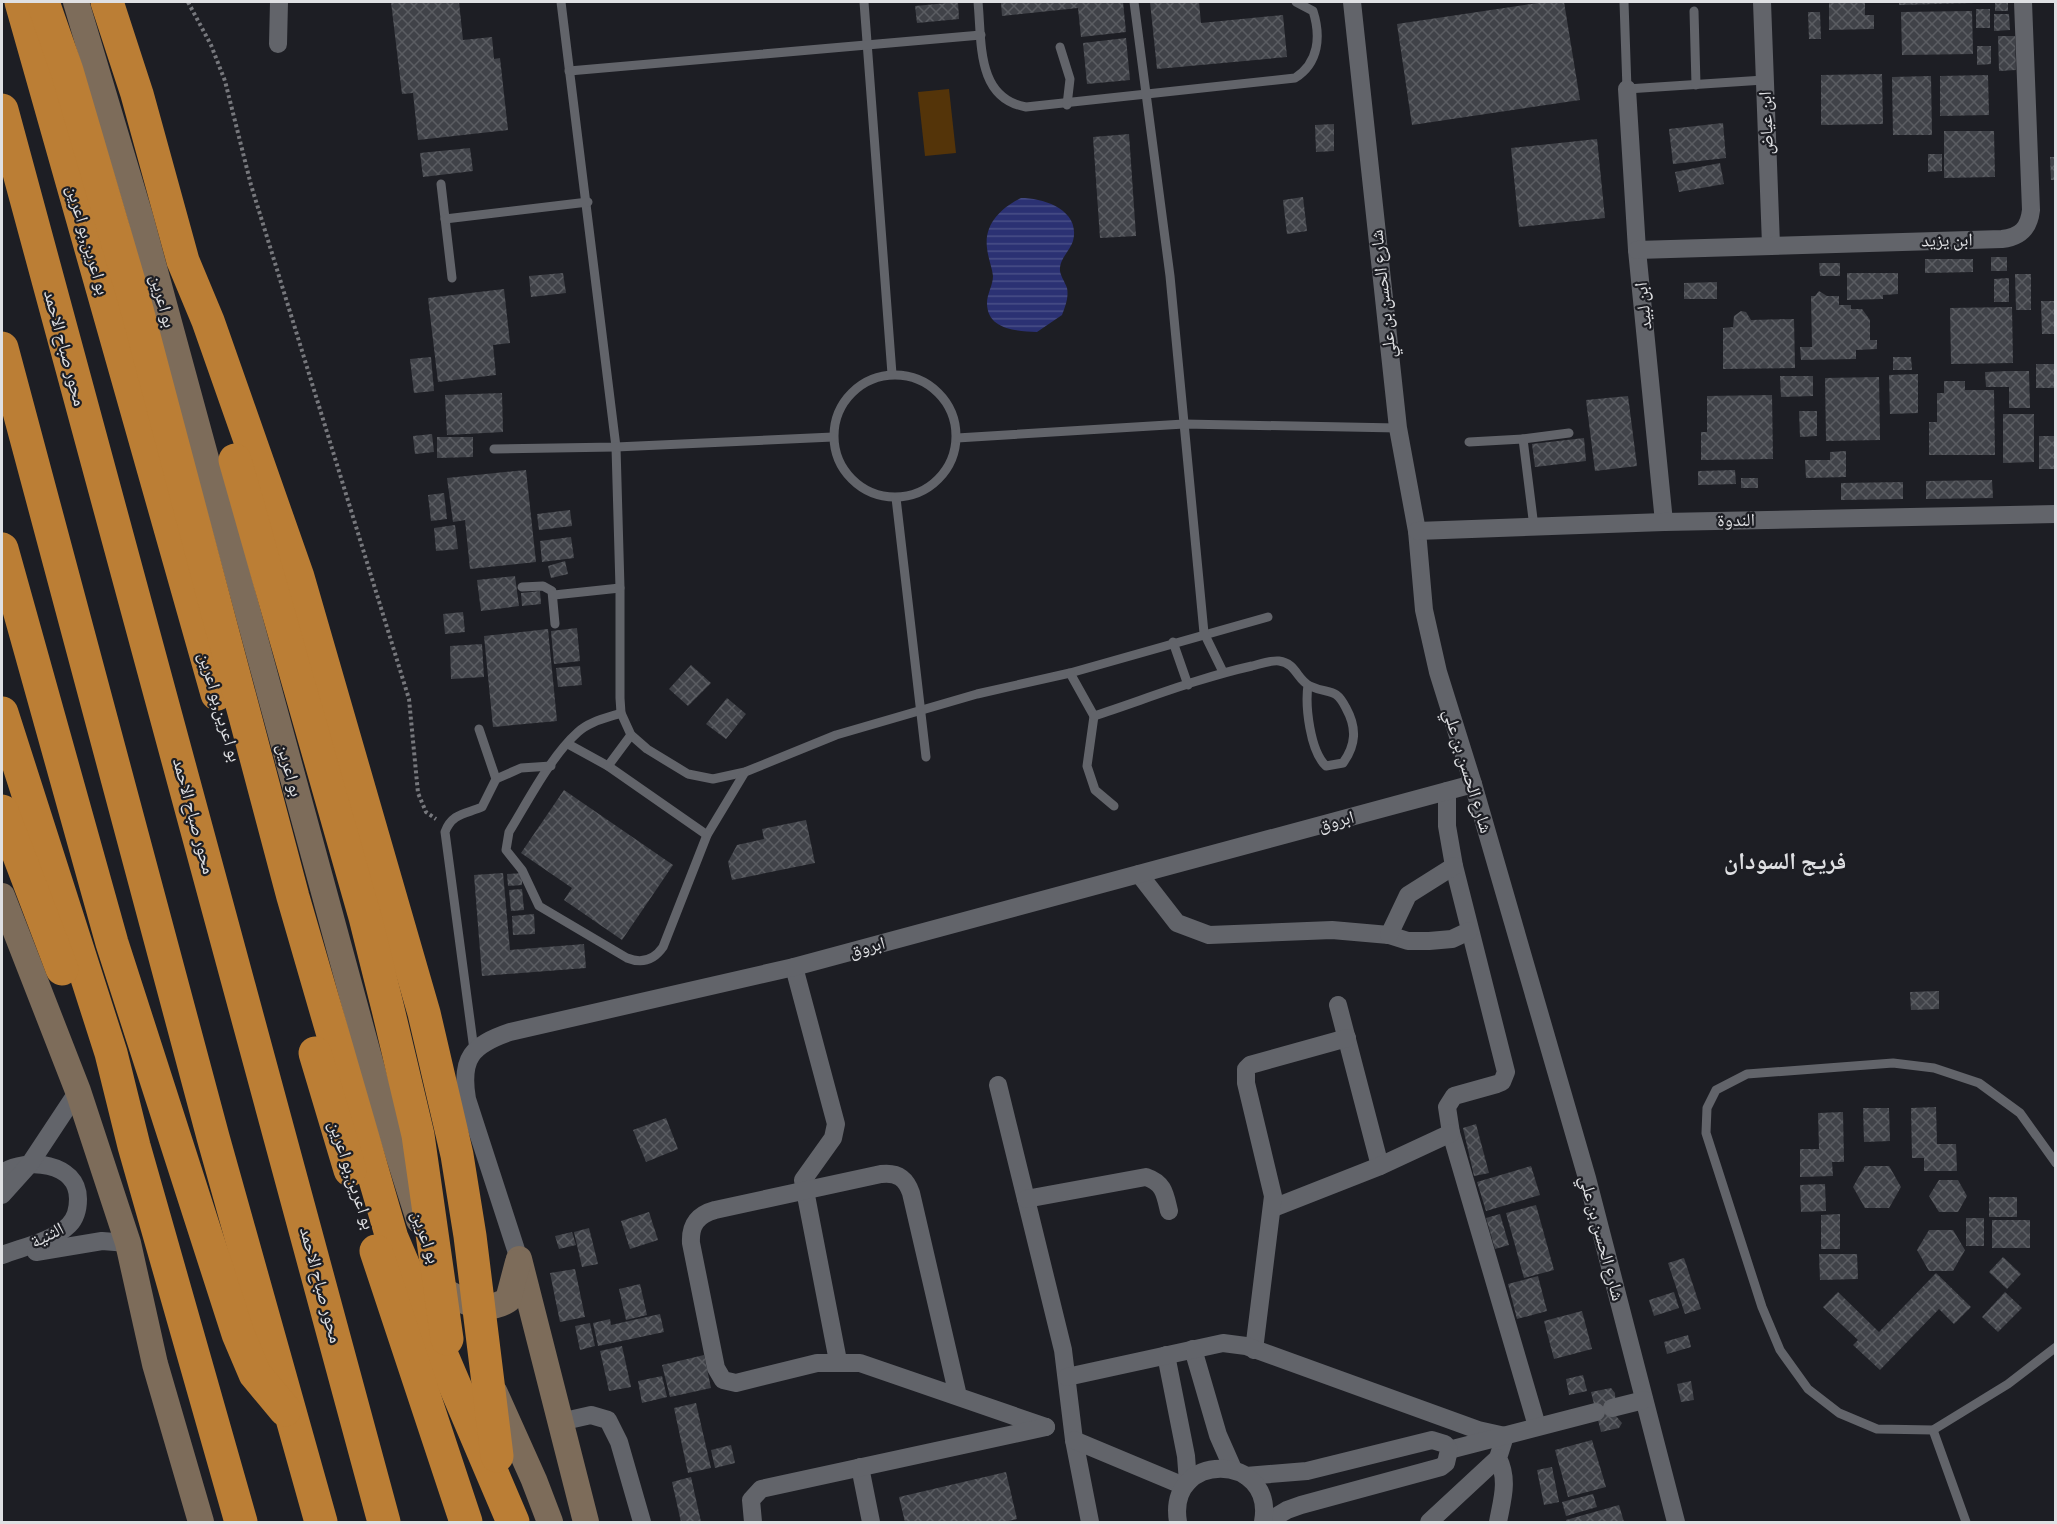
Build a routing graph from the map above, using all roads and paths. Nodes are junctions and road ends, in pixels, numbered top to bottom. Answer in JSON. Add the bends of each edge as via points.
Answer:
{"nodes":[{"id":1,"x":21,"y":2,"type":"edge"},
{"id":2,"x":43,"y":2,"type":"edge"},
{"id":3,"x":75,"y":2,"type":"edge"},
{"id":4,"x":107,"y":2,"type":"edge"},
{"id":5,"x":188,"y":2,"type":"edge"},
{"id":6,"x":279,"y":2,"type":"edge"},
{"id":7,"x":561,"y":2,"type":"edge"},
{"id":8,"x":864,"y":2,"type":"edge"},
{"id":9,"x":978,"y":2,"type":"edge"},
{"id":10,"x":1134,"y":2,"type":"edge"},
{"id":11,"x":1296,"y":2,"type":"edge"},
{"id":12,"x":1352,"y":2,"type":"edge"},
{"id":13,"x":1624,"y":2,"type":"edge"},
{"id":14,"x":1762,"y":2,"type":"edge"},
{"id":15,"x":2023,"y":2,"type":"edge"},
{"id":16,"x":1694,"y":11,"type":"dead end"},
{"id":17,"x":981,"y":35,"type":"junction"},
{"id":18,"x":278,"y":44,"type":"dead end"},
{"id":19,"x":866,"y":45,"type":"junction"},
{"id":20,"x":1060,"y":47,"type":"dead end"},
{"id":21,"x":569,"y":70,"type":"junction"},
{"id":22,"x":1764,"y":80,"type":"junction"},
{"id":23,"x":1696,"y":85,"type":"junction"},
{"id":24,"x":1627,"y":89,"type":"junction"},
{"id":25,"x":1146,"y":95,"type":"junction"},
{"id":26,"x":1067,"y":105,"type":"junction"},
{"id":27,"x":2,"y":110,"type":"edge"},
{"id":28,"x":441,"y":184,"type":"dead end"},
{"id":29,"x":588,"y":202,"type":"junction"},
{"id":30,"x":445,"y":219,"type":"junction"},
{"id":31,"x":1771,"y":244,"type":"junction"},
{"id":32,"x":1637,"y":249,"type":"junction"},
{"id":33,"x":452,"y":278,"type":"dead end"},
{"id":34,"x":194,"y":287,"type":"junction"},
{"id":35,"x":2,"y":348,"type":"edge"},
{"id":36,"x":892,"y":374,"type":"junction"},
{"id":37,"x":1184,"y":424,"type":"junction"},
{"id":38,"x":1398,"y":428,"type":"junction"},
{"id":39,"x":1569,"y":433,"type":"dead end"},
{"id":40,"x":833,"y":437,"type":"junction"},
{"id":41,"x":957,"y":438,"type":"junction"},
{"id":42,"x":1523,"y":440,"type":"junction"},
{"id":43,"x":1469,"y":442,"type":"dead end"},
{"id":44,"x":616,"y":447,"type":"junction"},
{"id":45,"x":494,"y":449,"type":"dead end"},
{"id":46,"x":896,"y":498,"type":"junction"},
{"id":47,"x":2055,"y":514,"type":"edge"},
{"id":48,"x":1664,"y":522,"type":"junction"},
{"id":49,"x":1534,"y":527,"type":"junction"},
{"id":50,"x":1417,"y":531,"type":"junction"},
{"id":51,"x":2,"y":549,"type":"edge"},
{"id":52,"x":522,"y":587,"type":"dead end"},
{"id":53,"x":620,"y":588,"type":"junction"},
{"id":54,"x":554,"y":596,"type":"junction"},
{"id":55,"x":1268,"y":617,"type":"dead end"},
{"id":56,"x":555,"y":624,"type":"dead end"},
{"id":57,"x":1204,"y":633,"type":"junction"},
{"id":58,"x":1173,"y":642,"type":"junction"},
{"id":59,"x":1223,"y":672,"type":"junction"},
{"id":60,"x":1070,"y":673,"type":"junction"},
{"id":61,"x":1188,"y":685,"type":"junction"},
{"id":62,"x":1308,"y":685,"type":"junction"},
{"id":63,"x":921,"y":712,"type":"junction"},
{"id":64,"x":2,"y":713,"type":"edge"},
{"id":65,"x":621,"y":713,"type":"junction"},
{"id":66,"x":1094,"y":716,"type":"junction"},
{"id":67,"x":479,"y":729,"type":"dead end"},
{"id":68,"x":631,"y":735,"type":"junction"},
{"id":69,"x":568,"y":744,"type":"junction"},
{"id":70,"x":926,"y":757,"type":"dead end"},
{"id":71,"x":550,"y":766,"type":"junction"},
{"id":72,"x":608,"y":766,"type":"junction"},
{"id":73,"x":745,"y":772,"type":"junction"},
{"id":74,"x":496,"y":779,"type":"junction"},
{"id":75,"x":1473,"y":784,"type":"junction"},
{"id":76,"x":1447,"y":791,"type":"junction"},
{"id":77,"x":1113,"y":806,"type":"dead end"},
{"id":78,"x":2,"y":811,"type":"edge"},
{"id":79,"x":447,"y":825,"type":"junction"},
{"id":80,"x":707,"y":835,"type":"junction"},
{"id":81,"x":1454,"y":866,"type":"junction"},
{"id":82,"x":1139,"y":874,"type":"junction"},
{"id":83,"x":2,"y":896,"type":"edge"},
{"id":84,"x":1469,"y":931,"type":"junction"},
{"id":85,"x":1389,"y":935,"type":"junction"},
{"id":86,"x":794,"y":967,"type":"junction"},
{"id":87,"x":1338,"y":1005,"type":"dead end"},
{"id":88,"x":1347,"y":1038,"type":"junction"},
{"id":89,"x":474,"y":1050,"type":"junction"},
{"id":90,"x":998,"y":1085,"type":"dead end"},
{"id":91,"x":78,"y":1091,"type":"junction"},
{"id":92,"x":1451,"y":1133,"type":"junction"},
{"id":93,"x":134,"y":1146,"type":"junction"},
{"id":94,"x":2055,"y":1163,"type":"edge"},
{"id":95,"x":29,"y":1165,"type":"junction"},
{"id":96,"x":1380,"y":1166,"type":"junction"},
{"id":97,"x":2,"y":1173,"type":"edge"},
{"id":98,"x":805,"y":1191,"type":"junction"},
{"id":99,"x":2,"y":1196,"type":"edge"},
{"id":100,"x":1026,"y":1199,"type":"junction"},
{"id":101,"x":1273,"y":1208,"type":"junction"},
{"id":102,"x":1169,"y":1211,"type":"dead end"},
{"id":103,"x":128,"y":1243,"type":"junction"},
{"id":104,"x":2,"y":1257,"type":"edge"},
{"id":105,"x":519,"y":1259,"type":"junction"},
{"id":106,"x":446,"y":1292,"type":"junction"},
{"id":107,"x":2055,"y":1347,"type":"edge"},
{"id":108,"x":1193,"y":1349,"type":"junction"},
{"id":109,"x":1254,"y":1350,"type":"junction"},
{"id":110,"x":1166,"y":1355,"type":"junction"},
{"id":111,"x":838,"y":1361,"type":"junction"},
{"id":112,"x":1067,"y":1377,"type":"junction"},
{"id":113,"x":958,"y":1396,"type":"junction"},
{"id":114,"x":1644,"y":1400,"type":"junction"},
{"id":115,"x":292,"y":1417,"type":"junction"},
{"id":116,"x":560,"y":1422,"type":"junction"},
{"id":117,"x":1537,"y":1425,"type":"junction"},
{"id":118,"x":1046,"y":1427,"type":"junction"},
{"id":119,"x":1933,"y":1430,"type":"junction"},
{"id":120,"x":1073,"y":1431,"type":"junction"},
{"id":121,"x":1505,"y":1437,"type":"junction"},
{"id":122,"x":1449,"y":1450,"type":"junction"},
{"id":123,"x":1498,"y":1458,"type":"junction"},
{"id":124,"x":860,"y":1467,"type":"junction"},
{"id":125,"x":1240,"y":1473,"type":"junction"},
{"id":126,"x":1186,"y":1484,"type":"junction"},
{"id":127,"x":201,"y":1522,"type":"edge"},
{"id":128,"x":241,"y":1522,"type":"edge"},
{"id":129,"x":321,"y":1522,"type":"edge"},
{"id":130,"x":384,"y":1522,"type":"edge"},
{"id":131,"x":468,"y":1522,"type":"edge"},
{"id":132,"x":505,"y":1522,"type":"edge"},
{"id":133,"x":513,"y":1522,"type":"edge"},
{"id":134,"x":550,"y":1522,"type":"edge"},
{"id":135,"x":586,"y":1522,"type":"edge"},
{"id":136,"x":642,"y":1522,"type":"edge"},
{"id":137,"x":753,"y":1522,"type":"edge"},
{"id":138,"x":871,"y":1522,"type":"edge"},
{"id":139,"x":1090,"y":1522,"type":"edge"},
{"id":140,"x":1178,"y":1522,"type":"edge"},
{"id":141,"x":1265,"y":1522,"type":"edge"},
{"id":142,"x":1429,"y":1522,"type":"edge"},
{"id":143,"x":1498,"y":1522,"type":"edge"},
{"id":144,"x":1676,"y":1522,"type":"edge"},
{"id":145,"x":1966,"y":1522,"type":"edge"}],
"edges":[{"from":1,"to":131,"type":"highway","name":"بو اعرين,بو اعرين","via":[[333,1119]]},
{"from":2,"to":133,"type":"highway","via":[[135,302],[293,897],[392,1238]]},
{"from":3,"to":106,"type":"main road","name":"بو اعرين","via":[[140,216],[377,1087],[425,1240]]},
{"from":4,"to":34,"type":"highway"},
{"from":5,"to":79,"type":"path","via":[[225,81],[251,185],[402,677],[413,725],[418,792],[426,812]]},
{"from":6,"to":18,"type":"street"},
{"from":7,"to":21,"type":"lane"},
{"from":8,"to":19,"type":"lane"},
{"from":9,"to":17,"type":"lane"},
{"from":10,"to":25,"type":"lane"},
{"from":11,"to":25,"type":"lane","via":[[1313,11],[1317,32],[1312,61],[1295,78]]},
{"from":12,"to":38,"type":"street","name":"شارع الحسن بن علي"},
{"from":13,"to":24,"type":"lane","name":"ابن لبيد"},
{"from":14,"to":22,"type":"street","name":"ابن عياض"},
{"from":15,"to":31,"type":"street","name":"ابن يزيد","via":[[2031,210],[2024,231],[2014,238],[2002,239]]},
{"from":16,"to":23,"type":"lane"},
{"from":17,"to":19,"type":"lane"},
{"from":17,"to":26,"type":"lane","via":[[988,82],[1004,100],[1026,107]]},
{"from":19,"to":21,"type":"lane"},
{"from":19,"to":36,"type":"lane"},
{"from":20,"to":26,"type":"lane","via":[[1070,79]]},
{"from":21,"to":29,"type":"lane"},
{"from":22,"to":23,"type":"lane"},
{"from":22,"to":31,"type":"street","name":"ابن عياض"},
{"from":23,"to":24,"type":"lane"},
{"from":24,"to":32,"type":"street","name":"ابن لبيد"},
{"from":25,"to":26,"type":"lane"},
{"from":25,"to":37,"type":"lane","via":[[1170,276]]},
{"from":27,"to":130,"type":"highway","name":"محور صباح الاحمد"},
{"from":28,"to":30,"type":"lane"},
{"from":29,"to":30,"type":"lane"},
{"from":29,"to":44,"type":"lane"},
{"from":30,"to":33,"type":"lane"},
{"from":31,"to":32,"type":"street","name":"ابن يزيد"},
{"from":32,"to":48,"type":"street","name":"ابن لبيد"},
{"from":34,"to":131,"type":"highway","via":[[198,329],[361,906],[418,1135],[450,1355]]},
{"from":34,"to":132,"type":"highway","via":[[298,577],[437,1063],[470,1236]]},
{"from":35,"to":115,"type":"highway"},
{"from":36,"to":40,"type":"lane","via":[[873,377],[844,400],[835,418]]},
{"from":36,"to":41,"type":"lane","via":[[912,376],[931,385],[946,399],[955,417]]},
{"from":37,"to":38,"type":"lane"},
{"from":37,"to":41,"type":"lane"},
{"from":37,"to":57,"type":"lane"},
{"from":38,"to":50,"type":"street","name":"شارع الحسن بن علي"},
{"from":39,"to":42,"type":"lane"},
{"from":40,"to":44,"type":"lane"},
{"from":40,"to":46,"type":"lane","via":[[836,456],[845,473],[877,495]]},
{"from":41,"to":46,"type":"lane","via":[[952,460],[939,480],[919,493]]},
{"from":42,"to":43,"type":"lane"},
{"from":42,"to":49,"type":"lane"},
{"from":44,"to":45,"type":"lane"},
{"from":44,"to":53,"type":"lane"},
{"from":46,"to":63,"type":"lane"},
{"from":47,"to":48,"type":"street","name":"الندوة"},
{"from":48,"to":49,"type":"street","name":"الندوة"},
{"from":49,"to":50,"type":"street","name":"الندوة"},
{"from":50,"to":75,"type":"street","name":"شارع الحسن بن علي","via":[[1424,610],[1438,672]]},
{"from":51,"to":115,"type":"highway","via":[[112,944],[238,1334],[255,1374]]},
{"from":52,"to":54,"type":"lane","via":[[543,585]]},
{"from":53,"to":54,"type":"lane"},
{"from":53,"to":65,"type":"lane"},
{"from":54,"to":56,"type":"lane"},
{"from":55,"to":57,"type":"lane"},
{"from":57,"to":58,"type":"lane"},
{"from":57,"to":59,"type":"lane"},
{"from":58,"to":60,"type":"lane"},
{"from":58,"to":61,"type":"lane"},
{"from":59,"to":61,"type":"lane"},
{"from":59,"to":62,"type":"lane","via":[[1278,661],[1289,664]]},
{"from":60,"to":63,"type":"lane","via":[[977,694]]},
{"from":60,"to":66,"type":"lane"},
{"from":61,"to":66,"type":"lane"},
{"from":62,"to":62,"type":"lane","via":[[1337,693],[1351,716],[1353,750],[1343,763],[1326,766],[1317,758],[1306,700]]},
{"from":63,"to":70,"type":"lane"},
{"from":63,"to":73,"type":"lane","via":[[836,735]]},
{"from":64,"to":93,"type":"highway","via":[[111,1053]]},
{"from":65,"to":68,"type":"lane"},
{"from":65,"to":69,"type":"lane","via":[[595,722]]},
{"from":66,"to":77,"type":"lane","via":[[1087,766],[1095,790]]},
{"from":67,"to":74,"type":"lane"},
{"from":68,"to":72,"type":"lane"},
{"from":68,"to":73,"type":"lane","via":[[688,774],[713,779]]},
{"from":69,"to":71,"type":"lane"},
{"from":69,"to":72,"type":"lane"},
{"from":71,"to":74,"type":"lane","via":[[521,768]]},
{"from":71,"to":80,"type":"lane","via":[[506,837],[506,850],[522,870],[539,906],[627,958],[651,959],[663,947]]},
{"from":72,"to":80,"type":"lane"},
{"from":73,"to":80,"type":"lane"},
{"from":74,"to":79,"type":"lane","via":[[482,807],[458,815]]},
{"from":75,"to":76,"type":"street","name":"ابروق"},
{"from":75,"to":114,"type":"street","name":"شارع الحسن بن علي","via":[[1587,1178]]},
{"from":76,"to":81,"type":"street","via":[[1447,826]]},
{"from":76,"to":82,"type":"street","name":"ابروق"},
{"from":78,"to":93,"type":"highway","via":[[116,1109]]},
{"from":79,"to":89,"type":"lane","via":[[445,839]]},
{"from":81,"to":84,"type":"street"},
{"from":81,"to":85,"type":"street","via":[[1408,895]]},
{"from":82,"to":85,"type":"street","via":[[1177,923],[1209,935],[1332,930]]},
{"from":82,"to":86,"type":"street","name":"ابروق"},
{"from":83,"to":91,"type":"main road"},
{"from":84,"to":85,"type":"street","via":[[1452,939],[1429,941],[1408,941]]},
{"from":84,"to":92,"type":"street","via":[[1506,1072],[1497,1084],[1454,1096],[1447,1107]]},
{"from":86,"to":89,"type":"street","name":"ابروق","via":[[510,1032],[491,1038]]},
{"from":86,"to":98,"type":"street","via":[[836,1124],[833,1138],[806,1174]]},
{"from":87,"to":88,"type":"street"},
{"from":88,"to":96,"type":"street"},
{"from":88,"to":101,"type":"street","via":[[1246,1069]]},
{"from":89,"to":105,"type":"street","via":[[466,1062],[467,1099]]},
{"from":90,"to":100,"type":"street"},
{"from":91,"to":95,"type":"street"},
{"from":91,"to":103,"type":"main road"},
{"from":92,"to":96,"type":"street"},
{"from":92,"to":117,"type":"street"},
{"from":93,"to":128,"type":"highway"},
{"from":94,"to":119,"type":"lane","via":[[2020,1113],[1979,1083],[1934,1068],[1893,1063],[1747,1074],[1716,1090],[1707,1108],[1706,1133],[1762,1308],[1780,1350],[1808,1389],[1839,1413],[1877,1429]]},
{"from":95,"to":97,"type":"street","name":"الثنية"},
{"from":95,"to":99,"type":"street"},
{"from":95,"to":104,"type":"street","name":"الثنية","via":[[53,1167],[72,1178],[78,1190],[78,1209],[70,1224],[50,1237]]},
{"from":96,"to":101,"type":"street"},
{"from":98,"to":111,"type":"street"},
{"from":98,"to":111,"type":"street","via":[[704,1213],[695,1221],[691,1243],[716,1368],[723,1380],[736,1383]]},
{"from":98,"to":113,"type":"street","via":[[881,1173],[891,1173],[908,1184]]},
{"from":100,"to":102,"type":"street","via":[[1146,1177],[1164,1190]]},
{"from":100,"to":112,"type":"street"},
{"from":101,"to":109,"type":"street"},
{"from":103,"to":104,"type":"street","name":"الثنية","via":[[102,1241]]},
{"from":103,"to":127,"type":"main road","via":[[155,1364]]},
{"from":105,"to":106,"type":"main road","via":[[508,1300],[496,1307],[470,1304]]},
{"from":105,"to":116,"type":"main road"},
{"from":106,"to":134,"type":"main road","name":"بو اعرين","via":[[513,1431]]},
{"from":107,"to":119,"type":"lane","via":[[2008,1384]]},
{"from":108,"to":109,"type":"street","via":[[1223,1343]]},
{"from":108,"to":110,"type":"street"},
{"from":108,"to":125,"type":"street","via":[[1218,1436]]},
{"from":109,"to":121,"type":"street"},
{"from":110,"to":112,"type":"street"},
{"from":110,"to":126,"type":"street","via":[[1186,1456]]},
{"from":111,"to":113,"type":"street","via":[[878,1367]]},
{"from":112,"to":120,"type":"street"},
{"from":113,"to":118,"type":"street"},
{"from":114,"to":117,"type":"street"},
{"from":114,"to":144,"type":"street","name":"شارع الحسن بن علي"},
{"from":115,"to":129,"type":"highway"},
{"from":116,"to":135,"type":"main road"},
{"from":116,"to":136,"type":"street","via":[[591,1414],[608,1420],[620,1442]]},
{"from":117,"to":121,"type":"street"},
{"from":118,"to":120,"type":"street"},
{"from":118,"to":124,"type":"street"},
{"from":119,"to":145,"type":"lane"},
{"from":120,"to":126,"type":"street"},
{"from":120,"to":139,"type":"street"},
{"from":121,"to":122,"type":"street"},
{"from":121,"to":123,"type":"street"},
{"from":122,"to":125,"type":"street","via":[[1445,1444],[1432,1440],[1307,1470]]},
{"from":122,"to":141,"type":"street","via":[[1441,1467],[1294,1507]]},
{"from":123,"to":142,"type":"street"},
{"from":123,"to":143,"type":"street","via":[[1504,1481]]},
{"from":124,"to":137,"type":"street","via":[[761,1489],[751,1500]]},
{"from":124,"to":138,"type":"street"},
{"from":125,"to":126,"type":"street","via":[[1217,1468],[1201,1472]]},
{"from":125,"to":141,"type":"street","via":[[1257,1486],[1263,1498]]},
{"from":126,"to":140,"type":"street","via":[[1178,1498]]}]}
